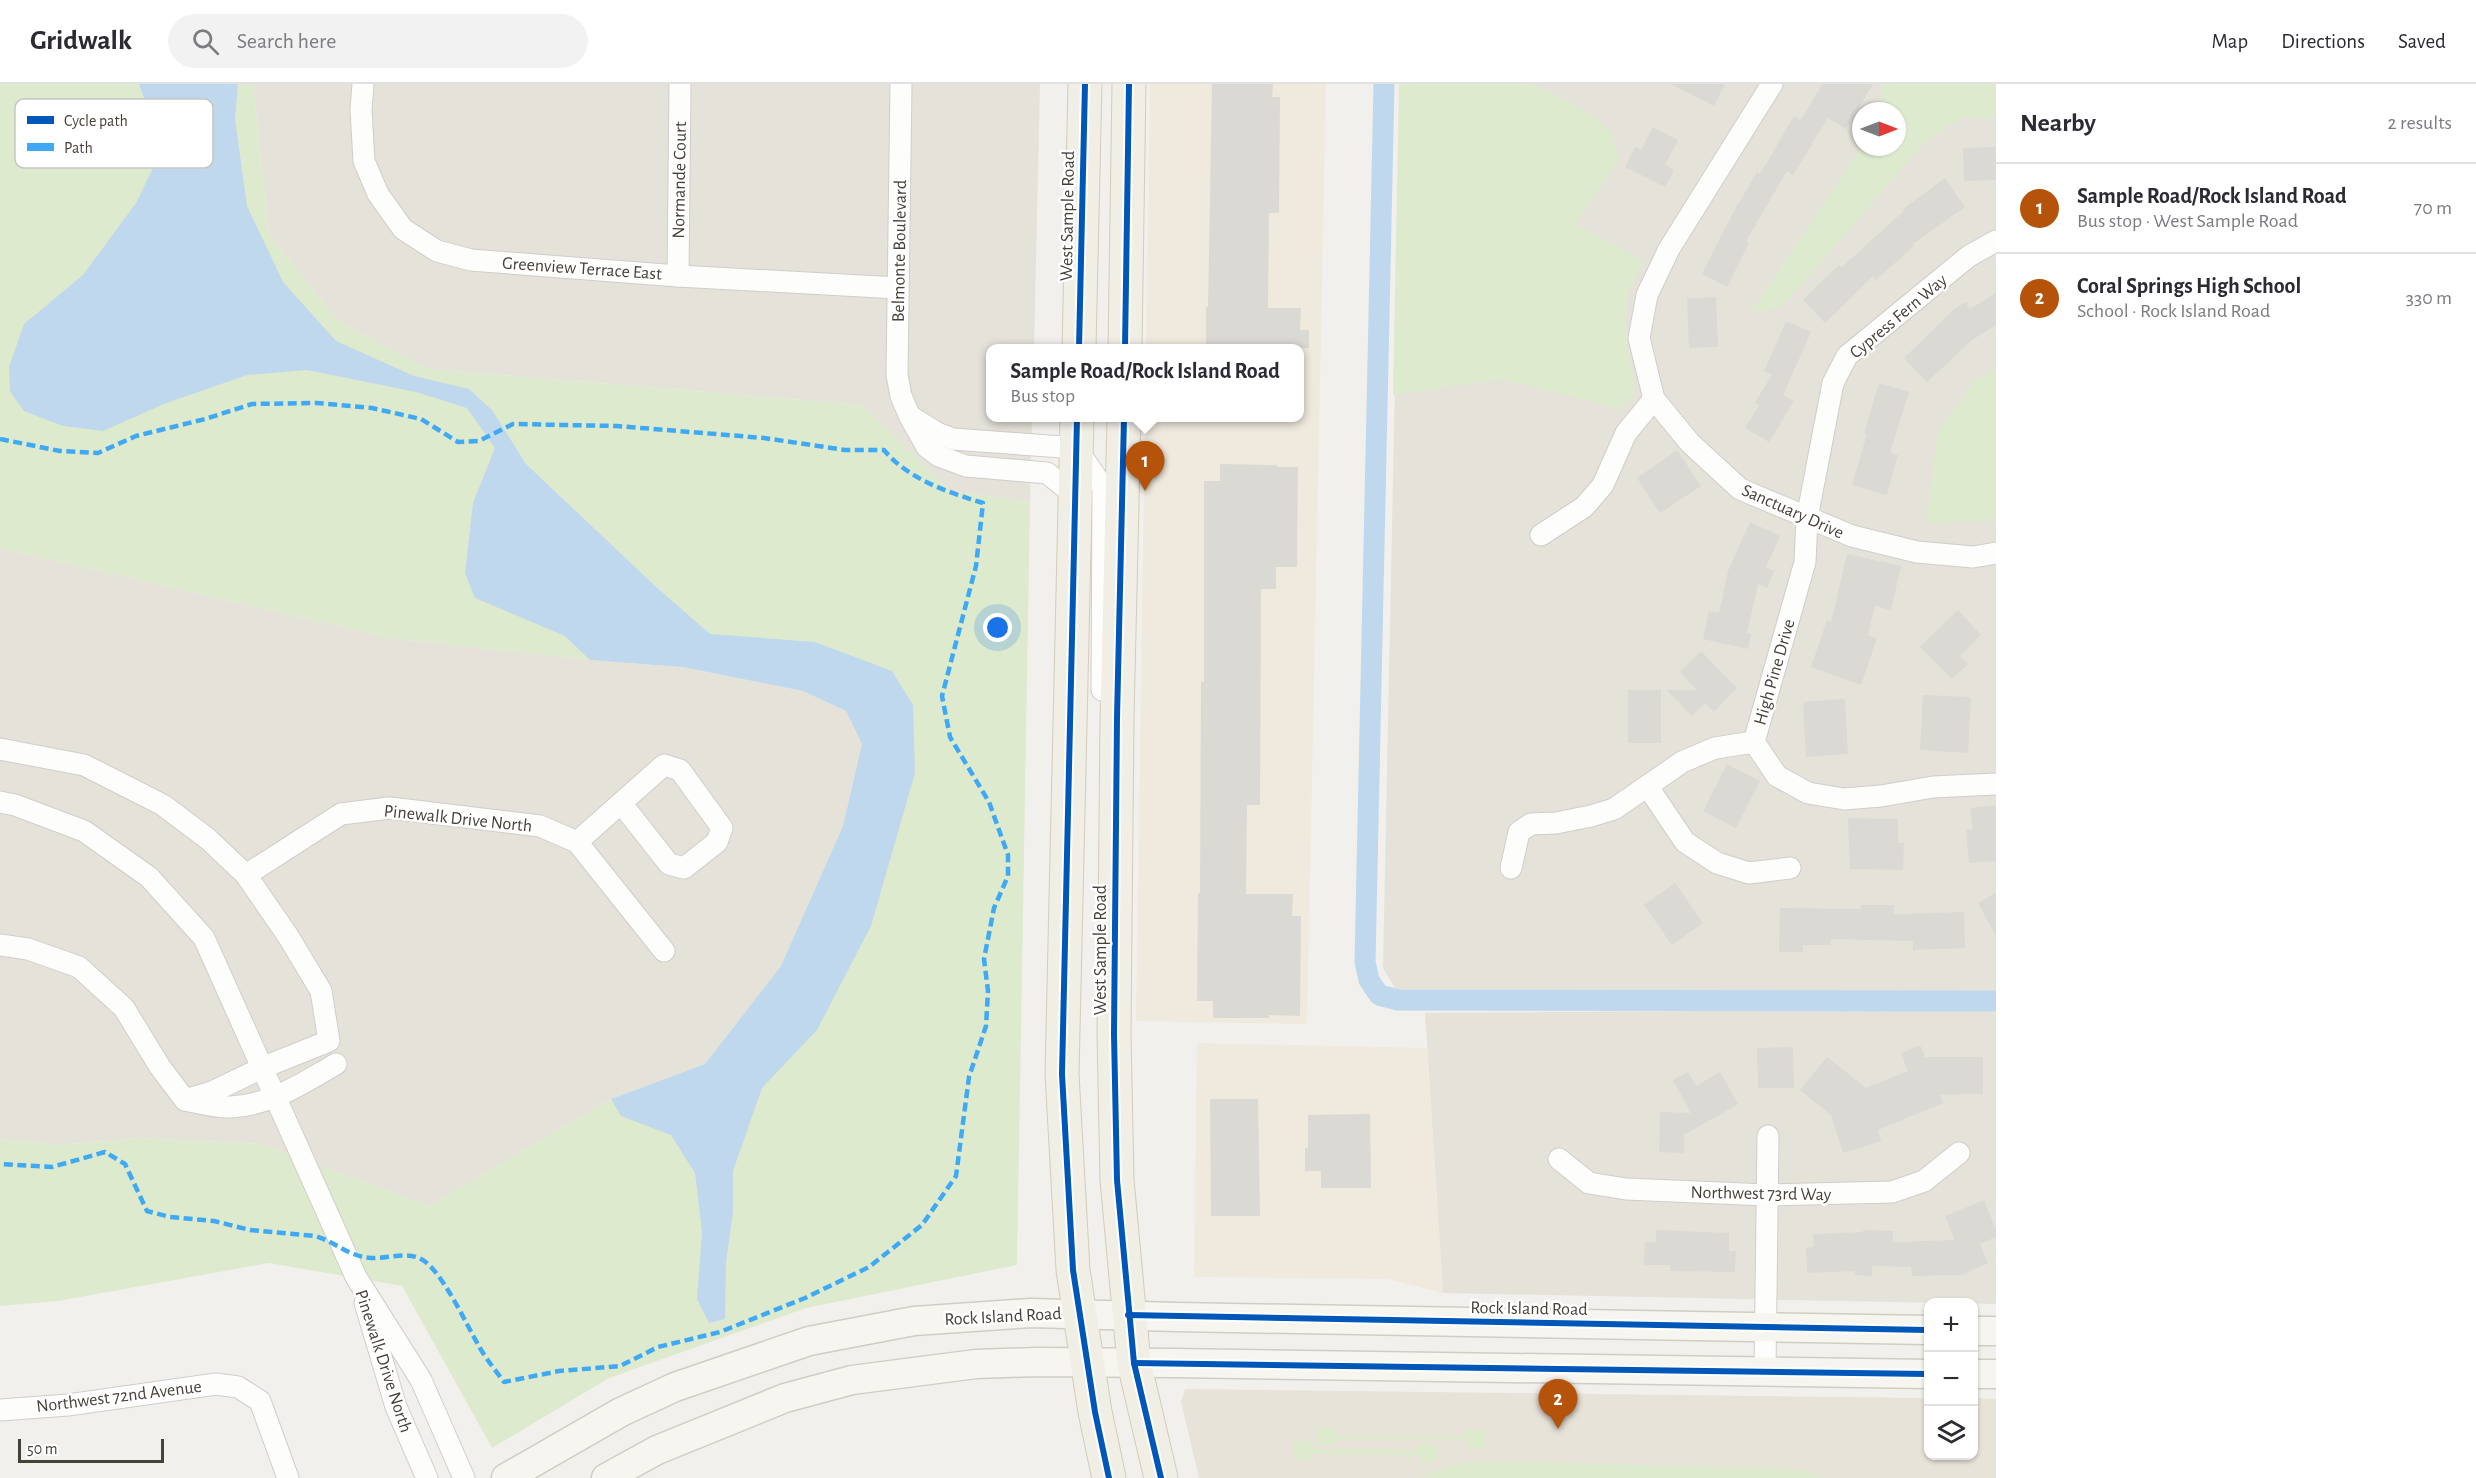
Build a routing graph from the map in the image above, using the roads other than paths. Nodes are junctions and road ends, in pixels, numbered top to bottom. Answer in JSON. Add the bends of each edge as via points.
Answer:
{"nodes":[{"id":1,"x":363,"y":84,"type":"edge"},
{"id":2,"x":680,"y":84,"type":"edge"},
{"id":3,"x":901,"y":84,"type":"edge"},
{"id":4,"x":1085,"y":84,"type":"edge"},
{"id":5,"x":1129,"y":84,"type":"edge"},
{"id":6,"x":1772,"y":84,"type":"edge"},
{"id":7,"x":1084,"y":170,"type":"junction"},
{"id":8,"x":1996,"y":241,"type":"edge"},
{"id":9,"x":678,"y":276,"type":"junction"},
{"id":10,"x":898,"y":288,"type":"junction"},
{"id":11,"x":1079,"y":344,"type":"edge"},
{"id":12,"x":1100,"y":344,"type":"edge"},
{"id":13,"x":1125,"y":344,"type":"edge"},
{"id":14,"x":1654,"y":399,"type":"junction"},
{"id":15,"x":910,"y":417,"type":"junction"},
{"id":16,"x":1109,"y":422,"type":"edge"},
{"id":17,"x":1077,"y":433,"type":"edge"},
{"id":18,"x":1124,"y":433,"type":"edge"},
{"id":19,"x":1076,"y":496,"type":"junction"},
{"id":20,"x":1807,"y":518,"type":"junction"},
{"id":21,"x":1541,"y":535,"type":"dead end"},
{"id":22,"x":1996,"y":554,"type":"edge"},
{"id":23,"x":1117,"y":718,"type":"junction"},
{"id":24,"x":1754,"y":741,"type":"junction"},
{"id":25,"x":0,"y":749,"type":"edge"},
{"id":26,"x":1996,"y":784,"type":"edge"},
{"id":27,"x":1648,"y":787,"type":"junction"},
{"id":28,"x":0,"y":802,"type":"edge"},
{"id":29,"x":621,"y":803,"type":"junction"},
{"id":30,"x":577,"y":842,"type":"junction"},
{"id":31,"x":1511,"y":868,"type":"dead end"},
{"id":32,"x":1790,"y":868,"type":"dead end"},
{"id":33,"x":246,"y":875,"type":"junction"},
{"id":34,"x":0,"y":945,"type":"edge"},
{"id":35,"x":664,"y":951,"type":"dead end"},
{"id":36,"x":336,"y":1064,"type":"dead end"},
{"id":37,"x":264,"y":1067,"type":"junction"},
{"id":38,"x":278,"y":1098,"type":"junction"},
{"id":39,"x":185,"y":1100,"type":"junction"},
{"id":40,"x":1768,"y":1136,"type":"dead end"},
{"id":41,"x":1959,"y":1153,"type":"dead end"},
{"id":42,"x":1559,"y":1159,"type":"dead end"},
{"id":43,"x":1767,"y":1196,"type":"junction"},
{"id":44,"x":356,"y":1277,"type":"junction"},
{"id":45,"x":1082,"y":1314,"type":"junction"},
{"id":46,"x":1128,"y":1315,"type":"junction"},
{"id":47,"x":1765,"y":1327,"type":"junction"},
{"id":48,"x":1924,"y":1330,"type":"edge"},
{"id":49,"x":1978,"y":1331,"type":"edge"},
{"id":50,"x":1996,"y":1331,"type":"edge"},
{"id":51,"x":1087,"y":1363,"type":"junction"},
{"id":52,"x":1134,"y":1363,"type":"junction"},
{"id":53,"x":1765,"y":1370,"type":"junction"},
{"id":54,"x":1924,"y":1373,"type":"edge"},
{"id":55,"x":1978,"y":1374,"type":"edge"},
{"id":56,"x":1996,"y":1374,"type":"edge"},
{"id":57,"x":0,"y":1410,"type":"edge"},
{"id":58,"x":288,"y":1478,"type":"edge"},
{"id":59,"x":427,"y":1478,"type":"edge"},
{"id":60,"x":464,"y":1478,"type":"edge"},
{"id":61,"x":506,"y":1478,"type":"edge"},
{"id":62,"x":606,"y":1478,"type":"edge"},
{"id":63,"x":1109,"y":1478,"type":"edge"},
{"id":64,"x":1161,"y":1478,"type":"edge"}],
"edges":[{"from":1,"to":9,"type":"street","name":"Greenview Terrace East","via":[[364,161],[378,194],[403,229],[437,250],[471,260]]},
{"from":2,"to":9,"type":"street","name":"Normande Court"},
{"from":3,"to":10,"type":"street","name":"Belmonte Boulevard"},
{"from":4,"to":7,"type":"main road","name":"West Sample Road"},
{"from":5,"to":13,"type":"main road"},
{"from":6,"to":14,"type":"street","name":"Sanctuary Drive","via":[[1669,249],[1647,296],[1639,338]]},
{"from":7,"to":11,"type":"main road","name":"West Sample Road"},
{"from":7,"to":12,"type":"main road","via":[[1104,221]]},
{"from":8,"to":20,"type":"street","name":"Cypress Fern Way","via":[[1969,256],[1848,356],[1833,383]]},
{"from":9,"to":10,"type":"street","name":"Greenview Terrace East"},
{"from":10,"to":15,"type":"street","name":"Belmonte Boulevard","via":[[897,375]]},
{"from":14,"to":20,"type":"street","name":"Sanctuary Drive","via":[[1690,442],[1740,489]]},
{"from":14,"to":21,"type":"street","via":[[1626,433],[1603,485],[1584,507]]},
{"from":15,"to":17,"type":"street","via":[[953,439]]},
{"from":15,"to":19,"type":"street","name":"Belmonte Boulevard","via":[[927,447],[939,456],[966,466],[1047,473]]},
{"from":16,"to":18,"type":"main road"},
{"from":17,"to":19,"type":"main road","name":"West Sample Road"},
{"from":17,"to":23,"type":"street","via":[[1103,487],[1102,690]]},
{"from":18,"to":23,"type":"main road","name":"West Sample Road"},
{"from":19,"to":45,"type":"main road","name":"West Sample Road","via":[[1062,1074],[1073,1270]]},
{"from":20,"to":22,"type":"street","name":"Sanctuary Drive","via":[[1852,536],[1917,552],[1973,557]]},
{"from":20,"to":24,"type":"street","name":"High Pine Drive","via":[[1805,562]]},
{"from":23,"to":46,"type":"main road","name":"West Sample Road","via":[[1114,1034],[1117,1168]]},
{"from":24,"to":26,"type":"street","name":"High Pine Drive","via":[[1777,776],[1808,793],[1844,799],[1933,787]]},
{"from":24,"to":27,"type":"street","via":[[1715,748],[1682,762]]},
{"from":25,"to":33,"type":"street","via":[[84,765],[163,805],[208,839]]},
{"from":27,"to":31,"type":"street","via":[[1614,809],[1556,823],[1531,824],[1519,832]]},
{"from":27,"to":32,"type":"street","via":[[1685,842],[1717,863],[1749,873]]},
{"from":28,"to":37,"type":"street","name":"Pinewalk Drive North","via":[[84,831],[149,877],[204,938]]},
{"from":29,"to":29,"type":"street","via":[[664,765],[680,770],[722,828],[717,842],[684,868],[669,864]]},
{"from":29,"to":30,"type":"street"},
{"from":30,"to":33,"type":"street","name":"Pinewalk Drive North","via":[[540,826],[389,808],[341,814]]},
{"from":30,"to":35,"type":"street","name":"Pinewalk Drive North"},
{"from":33,"to":37,"type":"street","via":[[321,991],[329,1041]]},
{"from":34,"to":39,"type":"street","via":[[28,949],[79,967],[124,1008]]},
{"from":36,"to":38,"type":"street"},
{"from":37,"to":38,"type":"street","name":"Pinewalk Drive North"},
{"from":37,"to":39,"type":"street","via":[[212,1092]]},
{"from":38,"to":39,"type":"street","via":[[229,1108]]},
{"from":38,"to":44,"type":"street","name":"Pinewalk Drive North"},
{"from":40,"to":43,"type":"street"},
{"from":41,"to":43,"type":"street","name":"Northwest 73rd Way","via":[[1923,1181],[1892,1192]]},
{"from":42,"to":43,"type":"street","name":"Northwest 73rd Way","via":[[1589,1183],[1626,1189]]},
{"from":43,"to":47,"type":"street"},
{"from":44,"to":59,"type":"street","name":"Pinewalk Drive North","via":[[396,1407]]},
{"from":44,"to":60,"type":"street","name":"Pinewalk Drive North","via":[[421,1380]]},
{"from":45,"to":46,"type":"main road","name":"Rock Island Road"},
{"from":45,"to":51,"type":"main road","name":"West Sample Road"},
{"from":45,"to":61,"type":"main road","name":"Rock Island Road","via":[[1031,1313],[914,1322],[809,1341],[675,1387],[621,1412]]},
{"from":46,"to":47,"type":"main road","name":"Rock Island Road"},
{"from":46,"to":52,"type":"main road","name":"West Sample Road"},
{"from":47,"to":48,"type":"main road","name":"Rock Island Road"},
{"from":47,"to":53,"type":"street"},
{"from":49,"to":50,"type":"main road"},
{"from":51,"to":52,"type":"main road"},
{"from":51,"to":62,"type":"main road","via":[[976,1364],[852,1380],[785,1398],[716,1425],[657,1450]]},
{"from":51,"to":63,"type":"main road","name":"West Sample Road"},
{"from":52,"to":53,"type":"main road"},
{"from":52,"to":64,"type":"main road","name":"West Sample Road"},
{"from":53,"to":54,"type":"main road"},
{"from":55,"to":56,"type":"main road"},
{"from":57,"to":58,"type":"street","name":"Northwest 72nd Avenue","via":[[68,1406],[216,1384],[238,1387],[260,1401]]}]}
